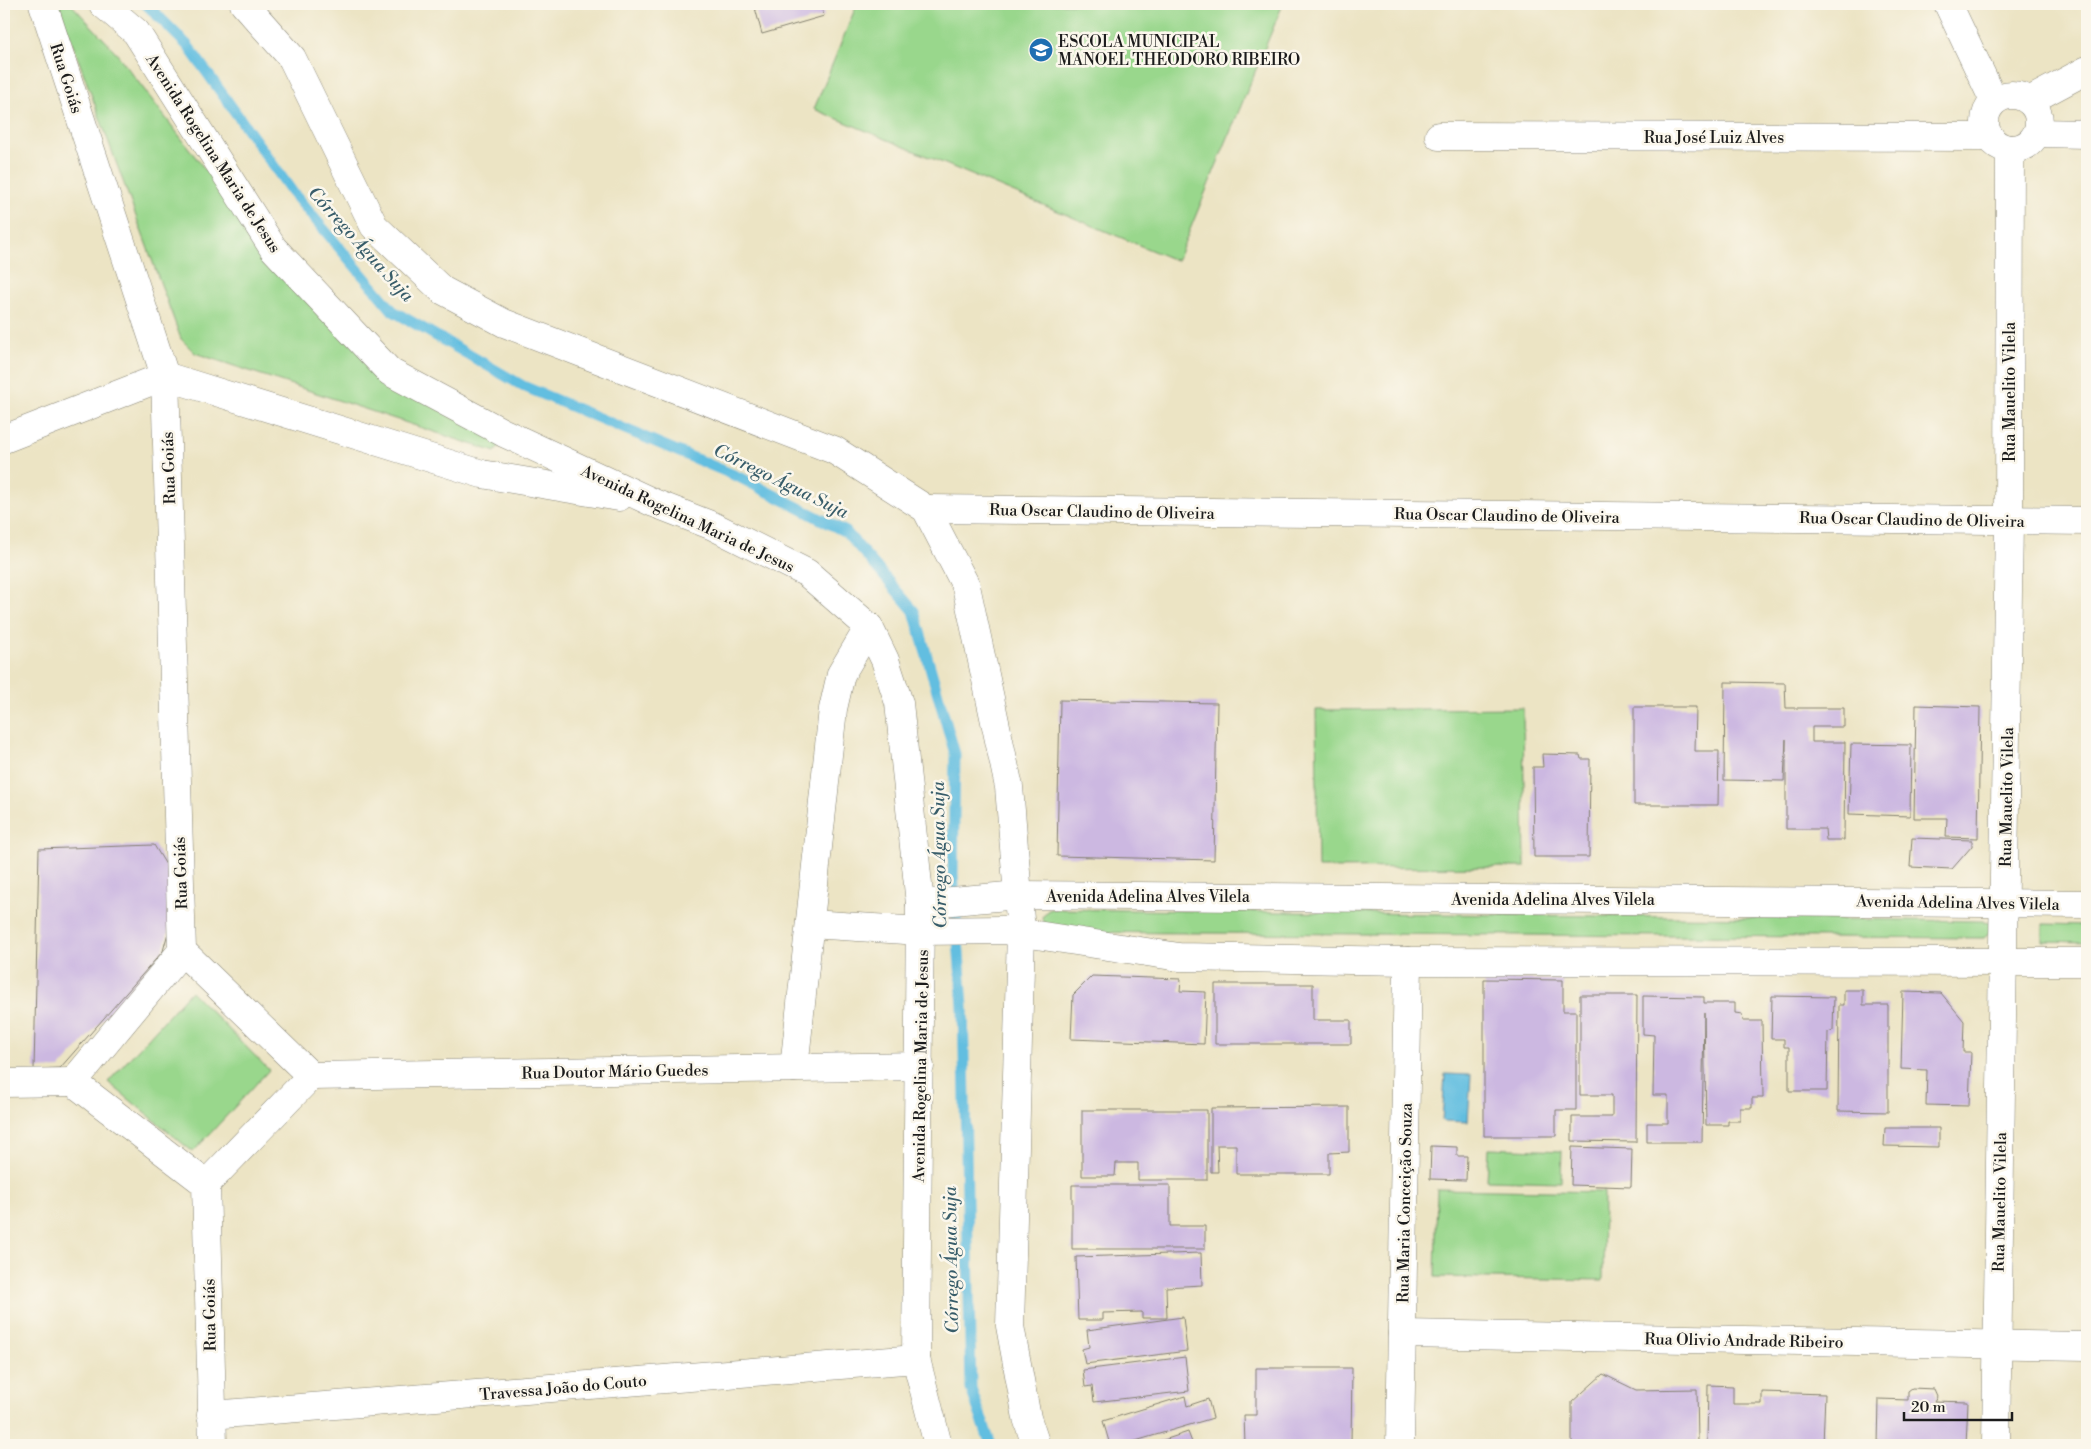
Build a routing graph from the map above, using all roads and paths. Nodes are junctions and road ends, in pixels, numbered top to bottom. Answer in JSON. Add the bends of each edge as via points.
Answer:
{"nodes":[{"id":1,"x":43,"y":4,"type":"edge"},
{"id":2,"x":104,"y":4,"type":"edge"},
{"id":3,"x":244,"y":4,"type":"edge"},
{"id":4,"x":1948,"y":4,"type":"edge"},
{"id":5,"x":2087,"y":70,"type":"edge"},
{"id":6,"x":1994,"y":101,"type":"junction"},
{"id":7,"x":2029,"y":101,"type":"junction"},
{"id":8,"x":2037,"y":133,"type":"junction"},
{"id":9,"x":2087,"y":134,"type":"edge"},
{"id":10,"x":1439,"y":136,"type":"dead end"},
{"id":11,"x":2000,"y":143,"type":"junction"},
{"id":12,"x":165,"y":376,"type":"junction"},
{"id":13,"x":4,"y":439,"type":"edge"},
{"id":14,"x":654,"y":503,"type":"junction"},
{"id":15,"x":926,"y":509,"type":"junction"},
{"id":16,"x":2009,"y":520,"type":"junction"},
{"id":17,"x":2087,"y":521,"type":"edge"},
{"id":18,"x":870,"y":627,"type":"junction"},
{"id":19,"x":1011,"y":896,"type":"junction"},
{"id":20,"x":2005,"y":902,"type":"junction"},
{"id":21,"x":929,"y":904,"type":"junction"},
{"id":22,"x":2087,"y":904,"type":"edge"},
{"id":23,"x":810,"y":924,"type":"junction"},
{"id":24,"x":1013,"y":931,"type":"junction"},
{"id":25,"x":930,"y":932,"type":"junction"},
{"id":26,"x":182,"y":951,"type":"junction"},
{"id":27,"x":1408,"y":960,"type":"junction"},
{"id":28,"x":2004,"y":961,"type":"junction"},
{"id":29,"x":2087,"y":962,"type":"edge"},
{"id":30,"x":920,"y":1066,"type":"junction"},
{"id":31,"x":794,"y":1068,"type":"junction"},
{"id":32,"x":311,"y":1076,"type":"junction"},
{"id":33,"x":73,"y":1082,"type":"junction"},
{"id":34,"x":4,"y":1083,"type":"edge"},
{"id":35,"x":206,"y":1184,"type":"junction"},
{"id":36,"x":1402,"y":1334,"type":"junction"},
{"id":37,"x":1996,"y":1345,"type":"junction"},
{"id":38,"x":2087,"y":1346,"type":"edge"},
{"id":39,"x":916,"y":1359,"type":"junction"},
{"id":40,"x":211,"y":1415,"type":"junction"},
{"id":41,"x":213,"y":1445,"type":"edge"},
{"id":42,"x":938,"y":1445,"type":"edge"},
{"id":43,"x":1036,"y":1445,"type":"edge"},
{"id":44,"x":1400,"y":1445,"type":"edge"},
{"id":45,"x":1996,"y":1445,"type":"edge"}],
"edges":[{"from":1,"to":12,"type":"street","name":"Rua Goiás"},
{"from":2,"to":14,"type":"street","name":"Avenida Rogelina Maria de Jesus","via":[[136,32],[273,248],[390,372],[504,434]]},
{"from":3,"to":15,"type":"street","via":[[292,58],[374,226],[442,290],[504,323],[834,450]]},
{"from":4,"to":6,"type":"street"},
{"from":5,"to":7,"type":"street"},
{"from":6,"to":7,"type":"street","via":[[2018,95]]},
{"from":6,"to":11,"type":"street","via":[[1986,118]]},
{"from":7,"to":8,"type":"street","via":[[2039,115]]},
{"from":8,"to":9,"type":"street"},
{"from":8,"to":11,"type":"street","via":[[2026,145]]},
{"from":10,"to":11,"type":"street","name":"Rua José Luiz Alves"},
{"from":11,"to":16,"type":"street","name":"Rua Mauelito Vilela"},
{"from":12,"to":13,"type":"street"},
{"from":12,"to":14,"type":"street","via":[[482,474]]},
{"from":12,"to":26,"type":"street","name":"Rua Goiás"},
{"from":14,"to":18,"type":"street","name":"Avenida Rogelina Maria de Jesus","via":[[713,526],[807,573]]},
{"from":15,"to":16,"type":"street","name":"Rua Oscar Claudino de Oliveira"},
{"from":15,"to":19,"type":"street","via":[[966,586],[978,636],[1009,787]]},
{"from":16,"to":17,"type":"street","name":"Rua Oscar Claudino de Oliveira"},
{"from":16,"to":20,"type":"street","name":"Rua Mauelito Vilela"},
{"from":18,"to":21,"type":"street","name":"Avenida Rogelina Maria de Jesus","via":[[899,703]]},
{"from":18,"to":23,"type":"street","via":[[841,674],[833,709]]},
{"from":19,"to":20,"type":"street","name":"Avenida Adelina Alves Vilela"},
{"from":19,"to":21,"type":"street","name":"Avenida Adelina Alves Vilela"},
{"from":19,"to":24,"type":"street"},
{"from":20,"to":22,"type":"street","name":"Avenida Adelina Alves Vilela"},
{"from":20,"to":28,"type":"street","name":"Rua Mauelito Vilela"},
{"from":21,"to":25,"type":"street","name":"Avenida Rogelina Maria de Jesus"},
{"from":23,"to":25,"type":"street"},
{"from":23,"to":31,"type":"street"},
{"from":24,"to":25,"type":"street"},
{"from":24,"to":27,"type":"street","via":[[1179,958]]},
{"from":24,"to":43,"type":"street","via":[[1010,1326],[1027,1418]]},
{"from":25,"to":30,"type":"street","name":"Avenida Rogelina Maria de Jesus"},
{"from":26,"to":32,"type":"street"},
{"from":26,"to":33,"type":"street"},
{"from":27,"to":28,"type":"street"},
{"from":27,"to":36,"type":"street","name":"Rua Maria Conceição Souza"},
{"from":28,"to":29,"type":"street"},
{"from":28,"to":37,"type":"street","name":"Rua Mauelito Vilela"},
{"from":30,"to":31,"type":"street","name":"Rua Doutor Mário Guedes"},
{"from":30,"to":39,"type":"street","name":"Avenida Rogelina Maria de Jesus"},
{"from":31,"to":32,"type":"street","name":"Rua Doutor Mário Guedes"},
{"from":32,"to":35,"type":"street"},
{"from":33,"to":34,"type":"street"},
{"from":33,"to":35,"type":"street"},
{"from":35,"to":40,"type":"street","name":"Rua Goiás"},
{"from":36,"to":37,"type":"street","name":"Rua Olivio Andrade Ribeiro"},
{"from":36,"to":44,"type":"street","name":"Rua Maria Conceição Souza"},
{"from":37,"to":38,"type":"street","name":"Rua Olivio Andrade Ribeiro"},
{"from":37,"to":45,"type":"street","name":"Rua Mauelito Vilela"},
{"from":39,"to":40,"type":"street","name":"Travessa João do Couto"},
{"from":39,"to":42,"type":"street","name":"Avenida Rogelina Maria de Jesus"},
{"from":40,"to":41,"type":"street","name":"Rua Goiás"}]}
